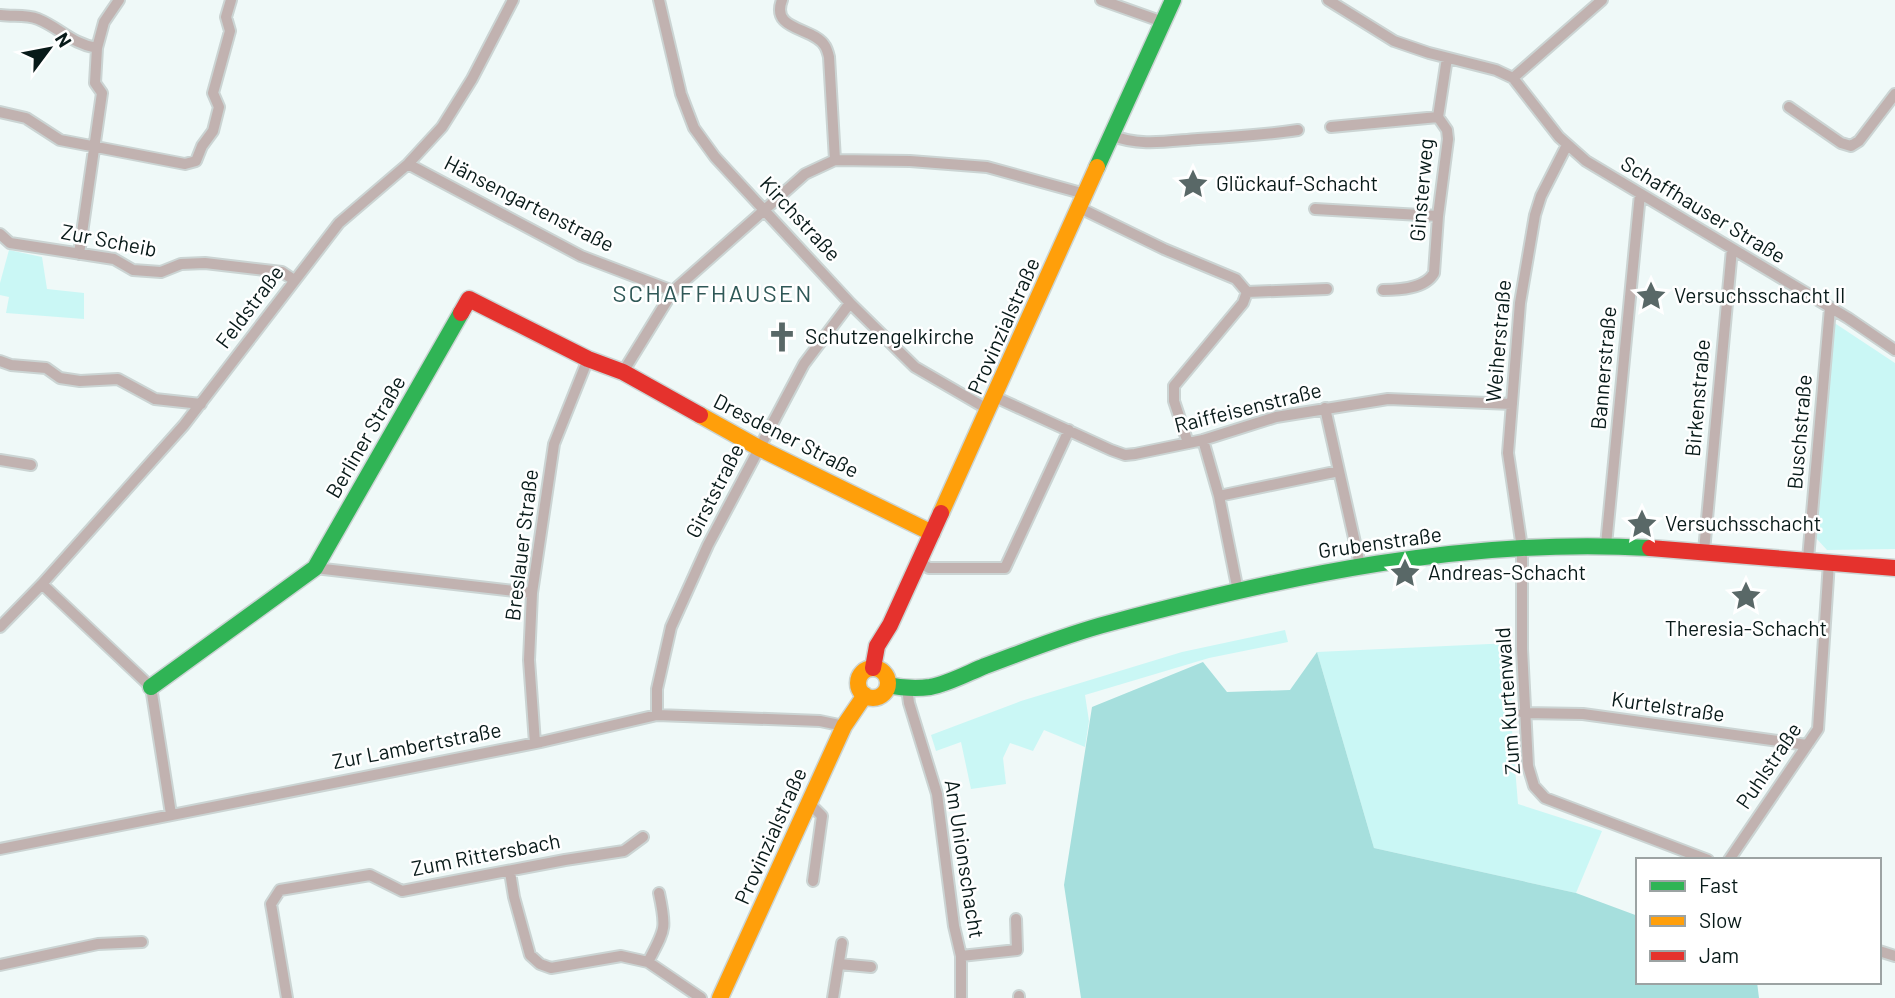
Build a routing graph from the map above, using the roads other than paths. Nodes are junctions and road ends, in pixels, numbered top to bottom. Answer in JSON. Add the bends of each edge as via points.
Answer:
{"nodes":[{"id":1,"x":119,"y":0,"type":"edge"},
{"id":2,"x":231,"y":0,"type":"edge"},
{"id":3,"x":513,"y":0,"type":"edge"},
{"id":4,"x":659,"y":0,"type":"edge"},
{"id":5,"x":782,"y":0,"type":"edge"},
{"id":6,"x":1101,"y":0,"type":"edge"},
{"id":7,"x":1173,"y":0,"type":"edge"},
{"id":8,"x":1328,"y":0,"type":"edge"},
{"id":9,"x":1602,"y":0,"type":"edge"},
{"id":10,"x":0,"y":15,"type":"edge"},
{"id":11,"x":1163,"y":22,"type":"junction"},
{"id":12,"x":97,"y":48,"type":"junction"},
{"id":13,"x":1447,"y":58,"type":"junction"},
{"id":14,"x":1513,"y":78,"type":"junction"},
{"id":15,"x":1895,"y":94,"type":"edge"},
{"id":16,"x":1789,"y":107,"type":"dead end"},
{"id":17,"x":0,"y":112,"type":"edge"},
{"id":18,"x":1438,"y":117,"type":"junction"},
{"id":19,"x":1331,"y":127,"type":"dead end"},
{"id":20,"x":1298,"y":130,"type":"dead end"},
{"id":21,"x":1111,"y":135,"type":"junction"},
{"id":22,"x":1567,"y":145,"type":"junction"},
{"id":23,"x":93,"y":148,"type":"junction"},
{"id":24,"x":835,"y":160,"type":"junction"},
{"id":25,"x":408,"y":164,"type":"junction"},
{"id":26,"x":1640,"y":194,"type":"junction"},
{"id":27,"x":1083,"y":201,"type":"junction"},
{"id":28,"x":765,"y":209,"type":"junction"},
{"id":29,"x":1315,"y":209,"type":"dead end"},
{"id":30,"x":1438,"y":215,"type":"junction"},
{"id":31,"x":0,"y":234,"type":"edge"},
{"id":32,"x":1732,"y":249,"type":"junction"},
{"id":33,"x":79,"y":254,"type":"junction"},
{"id":34,"x":294,"y":280,"type":"junction"},
{"id":35,"x":1327,"y":289,"type":"dead end"},
{"id":36,"x":1383,"y":290,"type":"dead end"},
{"id":37,"x":673,"y":291,"type":"junction"},
{"id":38,"x":1247,"y":292,"type":"junction"},
{"id":39,"x":850,"y":303,"type":"junction"},
{"id":40,"x":1830,"y":308,"type":"junction"},
{"id":41,"x":1895,"y":350,"type":"edge"},
{"id":42,"x":588,"y":359,"type":"junction"},
{"id":43,"x":0,"y":361,"type":"edge"},
{"id":44,"x":623,"y":372,"type":"junction"},
{"id":45,"x":992,"y":403,"type":"junction"},
{"id":46,"x":201,"y":404,"type":"junction"},
{"id":47,"x":1512,"y":404,"type":"junction"},
{"id":48,"x":1325,"y":408,"type":"junction"},
{"id":49,"x":1069,"y":430,"type":"junction"},
{"id":50,"x":1203,"y":440,"type":"junction"},
{"id":51,"x":1188,"y":443,"type":"junction"},
{"id":52,"x":758,"y":448,"type":"junction"},
{"id":53,"x":1119,"y":453,"type":"joint"},
{"id":54,"x":0,"y":460,"type":"edge"},
{"id":55,"x":30,"y":465,"type":"dead end"},
{"id":56,"x":1339,"y":471,"type":"junction"},
{"id":57,"x":1219,"y":496,"type":"junction"},
{"id":58,"x":932,"y":533,"type":"junction"},
{"id":59,"x":1606,"y":545,"type":"junction"},
{"id":60,"x":1522,"y":548,"type":"junction"},
{"id":61,"x":1704,"y":551,"type":"junction"},
{"id":62,"x":1808,"y":559,"type":"junction"},
{"id":63,"x":918,"y":561,"type":"junction"},
{"id":64,"x":1829,"y":562,"type":"junction"},
{"id":65,"x":1360,"y":565,"type":"junction"},
{"id":66,"x":315,"y":568,"type":"junction"},
{"id":67,"x":1895,"y":568,"type":"edge"},
{"id":68,"x":43,"y":584,"type":"junction"},
{"id":69,"x":1238,"y":591,"type":"junction"},
{"id":70,"x":532,"y":593,"type":"junction"},
{"id":71,"x":0,"y":627,"type":"edge"},
{"id":72,"x":873,"y":668,"type":"junction"},
{"id":73,"x":888,"y":685,"type":"junction"},
{"id":74,"x":151,"y":687,"type":"junction"},
{"id":75,"x":907,"y":688,"type":"junction"},
{"id":76,"x":865,"y":695,"type":"junction"},
{"id":77,"x":1524,"y":713,"type":"junction"},
{"id":78,"x":657,"y":715,"type":"junction"},
{"id":79,"x":844,"y":726,"type":"junction"},
{"id":80,"x":535,"y":743,"type":"junction"},
{"id":81,"x":1807,"y":745,"type":"junction"},
{"id":82,"x":809,"y":803,"type":"junction"},
{"id":83,"x":171,"y":814,"type":"junction"},
{"id":84,"x":643,"y":837,"type":"dead end"},
{"id":85,"x":0,"y":849,"type":"edge"},
{"id":86,"x":1703,"y":858,"type":"edge"},
{"id":87,"x":1730,"y":858,"type":"edge"},
{"id":88,"x":510,"y":872,"type":"junction"},
{"id":89,"x":813,"y":881,"type":"dead end"},
{"id":90,"x":659,"y":893,"type":"dead end"},
{"id":91,"x":1016,"y":919,"type":"dead end"},
{"id":92,"x":142,"y":942,"type":"dead end"},
{"id":93,"x":842,"y":943,"type":"dead end"},
{"id":94,"x":961,"y":956,"type":"junction"},
{"id":95,"x":648,"y":962,"type":"junction"},
{"id":96,"x":839,"y":964,"type":"junction"},
{"id":97,"x":0,"y":965,"type":"edge"},
{"id":98,"x":871,"y":967,"type":"dead end"},
{"id":99,"x":287,"y":998,"type":"edge"},
{"id":100,"x":702,"y":998,"type":"edge"},
{"id":101,"x":720,"y":998,"type":"edge"},
{"id":102,"x":833,"y":998,"type":"edge"},
{"id":103,"x":961,"y":998,"type":"edge"}],
"edges":[{"from":1,"to":12,"type":"street","via":[[104,22]]},
{"from":2,"to":23,"type":"street","via":[[226,17],[230,31],[213,93],[219,107],[214,131],[197,160],[185,164]]},
{"from":3,"to":25,"type":"street","name":"Feldstraße","via":[[442,127]]},
{"from":4,"to":28,"type":"street","name":"Kirchstraße","via":[[681,94],[694,128]]},
{"from":5,"to":24,"type":"street","via":[[780,16],[825,45],[829,57]]},
{"from":6,"to":11,"type":"street"},
{"from":7,"to":11,"type":"street","name":"Provinzialstraße"},
{"from":8,"to":13,"type":"street","via":[[1394,40]]},
{"from":9,"to":14,"type":"street"},
{"from":10,"to":12,"type":"street","via":[[37,19],[65,37]]},
{"from":11,"to":21,"type":"street","name":"Provinzialstraße"},
{"from":12,"to":23,"type":"street","via":[[95,82],[102,93]]},
{"from":13,"to":14,"type":"street"},
{"from":13,"to":18,"type":"street","name":"Ginsterweg"},
{"from":14,"to":22,"type":"street","name":"Schaffhauser Straße"},
{"from":15,"to":16,"type":"street","via":[[1851,146]]},
{"from":17,"to":23,"type":"street","via":[[26,118],[60,140]]},
{"from":18,"to":19,"type":"street"},
{"from":18,"to":30,"type":"street","name":"Ginsterweg","via":[[1448,139]]},
{"from":20,"to":21,"type":"street","via":[[1147,143]]},
{"from":21,"to":27,"type":"street","name":"Provinzialstraße"},
{"from":22,"to":26,"type":"street","name":"Schaffhauser Straße"},
{"from":22,"to":47,"type":"street","name":"Weiherstraße","via":[[1535,215],[1520,303]]},
{"from":23,"to":33,"type":"street"},
{"from":24,"to":27,"type":"street","via":[[987,167]]},
{"from":24,"to":28,"type":"street","via":[[806,174]]},
{"from":25,"to":34,"type":"street","name":"Feldstraße","via":[[339,223]]},
{"from":25,"to":37,"type":"street","name":"Hänsengartenstraße","via":[[581,256]]},
{"from":26,"to":32,"type":"street","name":"Schaffhauser Straße"},
{"from":26,"to":59,"type":"street","name":"Bannerstraße"},
{"from":27,"to":38,"type":"street","via":[[1164,249],[1236,279]]},
{"from":27,"to":45,"type":"street","name":"Provinzialstraße"},
{"from":28,"to":37,"type":"street"},
{"from":28,"to":39,"type":"street","name":"Kirchstraße"},
{"from":29,"to":30,"type":"street"},
{"from":30,"to":36,"type":"street","name":"Ginsterweg","via":[[1430,280]]},
{"from":31,"to":33,"type":"street","name":"Zur Scheib","via":[[10,243]]},
{"from":32,"to":40,"type":"street","name":"Schaffhauser Straße"},
{"from":32,"to":61,"type":"street","name":"Birkenstraße"},
{"from":33,"to":34,"type":"street","name":"Zur Scheib","via":[[114,259],[133,270],[161,272],[181,264],[205,263],[282,272]]},
{"from":34,"to":46,"type":"street","name":"Feldstraße"},
{"from":35,"to":38,"type":"street"},
{"from":37,"to":44,"type":"street"},
{"from":38,"to":51,"type":"street","via":[[1243,303],[1174,386],[1174,401]]},
{"from":39,"to":45,"type":"street","name":"Kirchstraße","via":[[915,367]]},
{"from":39,"to":52,"type":"street","name":"Girststraße","via":[[804,364]]},
{"from":40,"to":41,"type":"street","name":"Schaffhauser Straße"},
{"from":40,"to":62,"type":"street","name":"Buschstraße"},
{"from":42,"to":44,"type":"street","name":"Berliner Straße"},
{"from":42,"to":66,"type":"street","name":"Berliner Straße","via":[[469,299]]},
{"from":42,"to":70,"type":"street","name":"Breslauer Straße","via":[[554,444]]},
{"from":43,"to":46,"type":"street","via":[[46,368],[60,378],[118,379],[155,399]]},
{"from":44,"to":52,"type":"street","name":"Dresdener Straße"},
{"from":45,"to":49,"type":"street","name":"Kirchstraße"},
{"from":45,"to":58,"type":"street","name":"Provinzialstraße"},
{"from":46,"to":68,"type":"street","name":"Feldstraße"},
{"from":47,"to":48,"type":"street","name":"Raiffeisenstraße","via":[[1388,399]]},
{"from":47,"to":60,"type":"street","name":"Weiherstraße","via":[[1509,463]]},
{"from":48,"to":50,"type":"street","name":"Raiffeisenstraße","via":[[1276,417]]},
{"from":48,"to":56,"type":"street"},
{"from":49,"to":53,"type":"street","name":"Kirchstraße"},
{"from":49,"to":63,"type":"street","via":[[1005,568],[929,568]]},
{"from":50,"to":51,"type":"street","name":"Raiffeisenstraße"},
{"from":50,"to":57,"type":"street"},
{"from":51,"to":53,"type":"street","name":"Raiffeisenstraße"},
{"from":52,"to":58,"type":"street","name":"Dresdener Straße"},
{"from":52,"to":78,"type":"street","name":"Girststraße","via":[[671,627],[657,689]]},
{"from":54,"to":55,"type":"street"},
{"from":56,"to":57,"type":"street"},
{"from":56,"to":65,"type":"street"},
{"from":57,"to":69,"type":"street"},
{"from":58,"to":63,"type":"street","name":"Provinzialstraße"},
{"from":59,"to":60,"type":"street","name":"Grubenstraße"},
{"from":59,"to":61,"type":"street","name":"Grubenstraße"},
{"from":60,"to":65,"type":"street","name":"Grubenstraße"},
{"from":60,"to":77,"type":"street","name":"Zum Kurtenwald"},
{"from":61,"to":62,"type":"street","name":"Grubenstraße"},
{"from":62,"to":64,"type":"street","name":"Grubenstraße"},
{"from":63,"to":72,"type":"street","name":"Provinzialstraße","via":[[877,646]]},
{"from":64,"to":67,"type":"street","name":"Grubenstraße"},
{"from":64,"to":81,"type":"street","name":"Puhlstraße","via":[[1818,729]]},
{"from":65,"to":69,"type":"street","name":"Grubenstraße"},
{"from":66,"to":70,"type":"street"},
{"from":66,"to":74,"type":"street","name":"Berliner Straße"},
{"from":68,"to":71,"type":"street","name":"Feldstraße"},
{"from":68,"to":74,"type":"street"},
{"from":69,"to":75,"type":"street","name":"Grubenstraße","via":[[1109,622],[931,687]]},
{"from":70,"to":80,"type":"street","name":"Breslauer Straße","via":[[529,660]]},
{"from":72,"to":73,"type":"street","via":[[883,672]]},
{"from":72,"to":76,"type":"street","via":[[859,677]]},
{"from":73,"to":75,"type":"street","name":"Grubenstraße"},
{"from":73,"to":76,"type":"street","via":[[879,696]]},
{"from":74,"to":83,"type":"street"},
{"from":75,"to":94,"type":"street","name":"Am Unionschacht","via":[[937,794]]},
{"from":76,"to":79,"type":"street","name":"Provinzialstraße"},
{"from":77,"to":81,"type":"street","name":"Kurtelstraße","via":[[1583,714]]},
{"from":77,"to":86,"type":"street","name":"Zum Kurtenwald","via":[[1530,779],[1545,798]]},
{"from":78,"to":79,"type":"street","name":"Zur Lambertstraße","via":[[820,720]]},
{"from":78,"to":80,"type":"street","name":"Zur Lambertstraße"},
{"from":79,"to":82,"type":"street","name":"Provinzialstraße"},
{"from":80,"to":83,"type":"street","name":"Zur Lambertstraße"},
{"from":81,"to":87,"type":"street","name":"Puhlstraße"},
{"from":82,"to":89,"type":"street","via":[[822,816]]},
{"from":82,"to":101,"type":"street","name":"Provinzialstraße"},
{"from":83,"to":85,"type":"street","name":"Zur Lambertstraße"},
{"from":84,"to":88,"type":"street","name":"Zum Rittersbach","via":[[624,851]]},
{"from":88,"to":95,"type":"street","via":[[530,955],[540,964],[551,968],[621,956]]},
{"from":88,"to":99,"type":"street","name":"Zum Rittersbach","via":[[402,891],[370,875],[280,890],[271,904]]},
{"from":90,"to":95,"type":"street","via":[[666,923]]},
{"from":91,"to":94,"type":"street","via":[[1017,950]]},
{"from":92,"to":97,"type":"street","via":[[98,944]]},
{"from":93,"to":96,"type":"street"},
{"from":94,"to":103,"type":"street","name":"Am Unionschacht"},
{"from":95,"to":100,"type":"street"},
{"from":96,"to":98,"type":"street"},
{"from":96,"to":102,"type":"street"}]}
